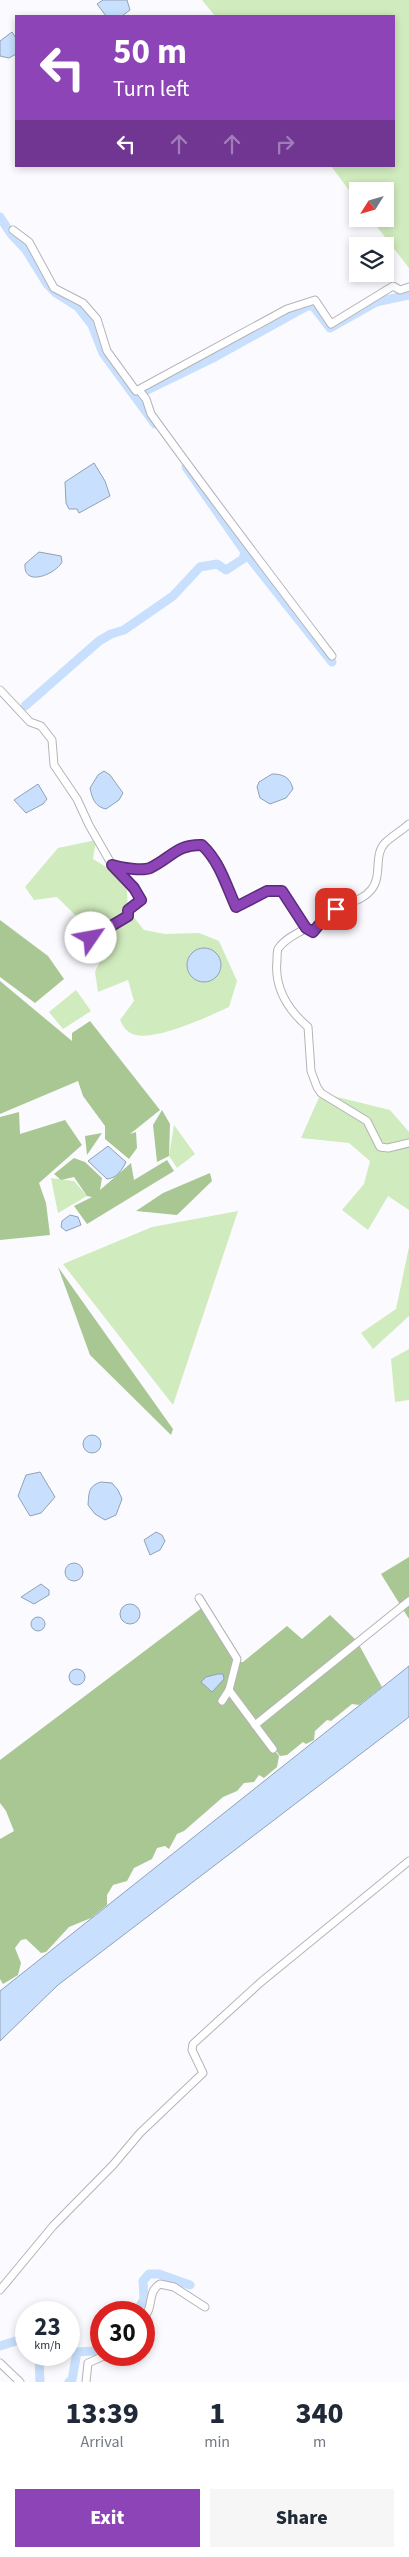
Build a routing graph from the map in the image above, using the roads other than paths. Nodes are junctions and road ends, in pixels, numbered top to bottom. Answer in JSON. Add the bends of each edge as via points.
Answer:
{"nodes":[{"id":1,"x":13,"y":230,"type":"dead end"},
{"id":2,"x":409,"y":287,"type":"edge"},
{"id":3,"x":139,"y":390,"type":"junction"},
{"id":4,"x":332,"y":656,"type":"dead end"},
{"id":5,"x":0,"y":690,"type":"edge"},
{"id":6,"x":409,"y":824,"type":"edge"},
{"id":7,"x":112,"y":865,"type":"junction"},
{"id":8,"x":306,"y":928,"type":"junction"},
{"id":9,"x":91,"y":938,"type":"dead end"},
{"id":10,"x":409,"y":1143,"type":"edge"},
{"id":11,"x":199,"y":1598,"type":"dead end"},
{"id":12,"x":409,"y":1601,"type":"edge"},
{"id":13,"x":229,"y":1690,"type":"junction"},
{"id":14,"x":222,"y":1701,"type":"dead end"},
{"id":15,"x":255,"y":1725,"type":"junction"},
{"id":16,"x":273,"y":1749,"type":"dead end"},
{"id":17,"x":409,"y":1861,"type":"edge"},
{"id":18,"x":0,"y":2290,"type":"edge"},
{"id":19,"x":150,"y":2301,"type":"edge"},
{"id":20,"x":205,"y":2307,"type":"dead end"},
{"id":21,"x":90,"y":2362,"type":"edge"},
{"id":22,"x":0,"y":2363,"type":"edge"},
{"id":23,"x":20,"y":2382,"type":"edge"},
{"id":24,"x":86,"y":2382,"type":"edge"}],
"edges":[{"from":1,"to":3,"type":"street","via":[[29,242],[54,288],[84,303],[97,319],[107,350],[136,391]]},
{"from":2,"to":3,"type":"street","via":[[400,290],[393,286],[331,324],[315,300],[286,309]]},
{"from":3,"to":4,"type":"street","via":[[151,414],[246,545]]},
{"from":5,"to":7,"type":"street","via":[[52,740],[54,765]]},
{"from":6,"to":8,"type":"street","via":[[385,843],[380,852],[378,880],[362,899],[327,915],[313,932]]},
{"from":7,"to":8,"type":"street","via":[[148,869],[188,845],[202,845],[218,863],[236,907],[267,891],[282,891]]},
{"from":7,"to":9,"type":"street","via":[[141,900],[128,910],[128,916]]},
{"from":8,"to":10,"type":"street","via":[[286,940],[278,950],[276,967],[282,999],[308,1027],[312,1079],[322,1093],[367,1121],[380,1146],[388,1148]]},
{"from":11,"to":13,"type":"street","via":[[238,1659]]},
{"from":12,"to":15,"type":"street"},
{"from":13,"to":14,"type":"street"},
{"from":13,"to":15,"type":"street"},
{"from":15,"to":16,"type":"street"},
{"from":17,"to":18,"type":"street","via":[[261,1982],[193,2044],[192,2050],[203,2073],[140,2133],[53,2226]]},
{"from":19,"to":20,"type":"street","via":[[152,2290],[160,2284],[174,2287]]},
{"from":21,"to":24,"type":"street"},
{"from":22,"to":23,"type":"street"}]}
